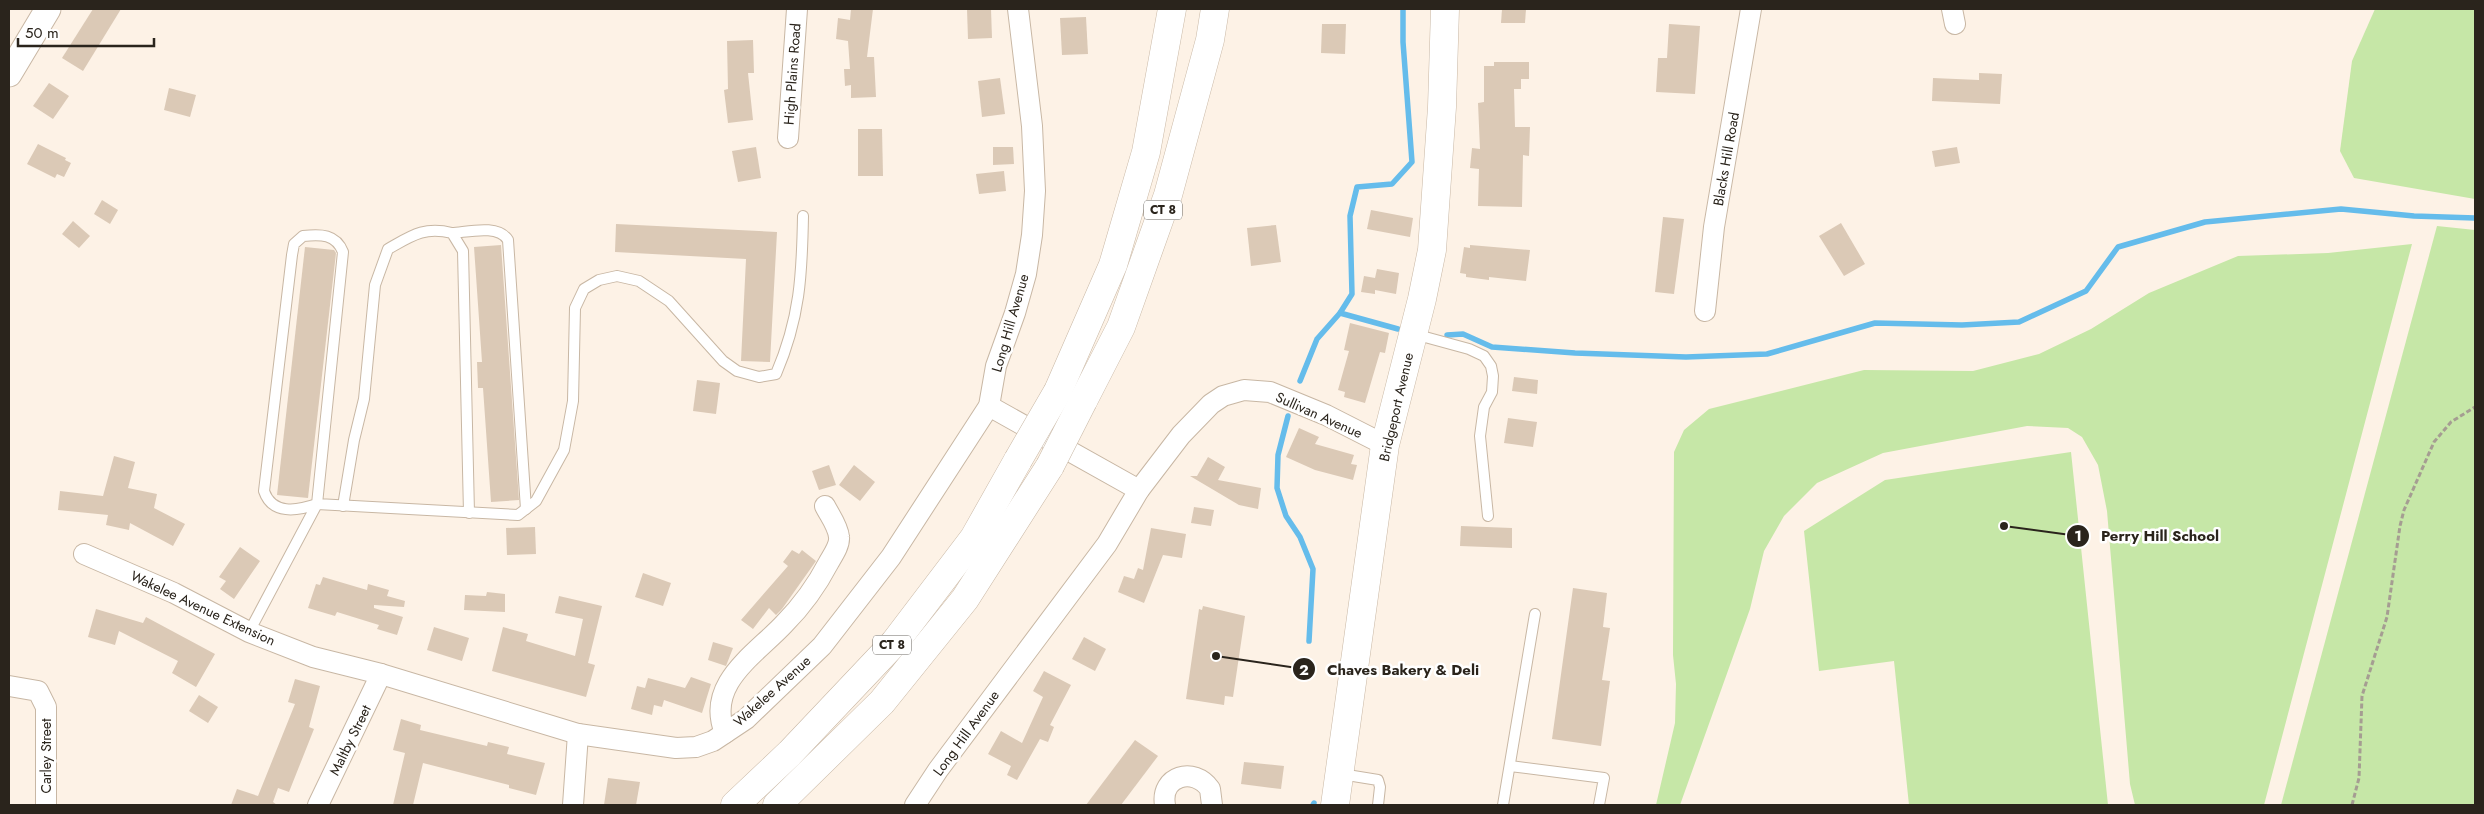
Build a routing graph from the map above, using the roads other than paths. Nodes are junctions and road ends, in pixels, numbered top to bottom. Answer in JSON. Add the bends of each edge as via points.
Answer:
{"nodes":[{"id":1,"x":48,"y":9,"type":"edge"},
{"id":2,"x":797,"y":9,"type":"edge"},
{"id":3,"x":1018,"y":9,"type":"edge"},
{"id":4,"x":1216,"y":9,"type":"edge"},
{"id":5,"x":1445,"y":9,"type":"edge"},
{"id":6,"x":1751,"y":9,"type":"edge"},
{"id":7,"x":1171,"y":12,"type":"edge"},
{"id":8,"x":9,"y":74,"type":"edge"},
{"id":9,"x":788,"y":138,"type":"dead end"},
{"id":10,"x":803,"y":216,"type":"dead end"},
{"id":11,"x":452,"y":234,"type":"junction"},
{"id":12,"x":1705,"y":310,"type":"dead end"},
{"id":13,"x":1414,"y":334,"type":"junction"},
{"id":14,"x":1223,"y":396,"type":"joint"},
{"id":15,"x":989,"y":406,"type":"junction"},
{"id":16,"x":1385,"y":445,"type":"junction"},
{"id":17,"x":1139,"y":490,"type":"junction"},
{"id":18,"x":317,"y":504,"type":"junction"},
{"id":19,"x":343,"y":506,"type":"junction"},
{"id":20,"x":825,"y":506,"type":"dead end"},
{"id":21,"x":526,"y":509,"type":"junction"},
{"id":22,"x":469,"y":513,"type":"junction"},
{"id":23,"x":1488,"y":516,"type":"dead end"},
{"id":24,"x":84,"y":554,"type":"dead end"},
{"id":25,"x":1535,"y":614,"type":"dead end"},
{"id":26,"x":250,"y":632,"type":"junction"},
{"id":27,"x":381,"y":674,"type":"junction"},
{"id":28,"x":9,"y":686,"type":"edge"},
{"id":29,"x":725,"y":733,"type":"junction"},
{"id":30,"x":578,"y":734,"type":"junction"},
{"id":31,"x":1510,"y":766,"type":"junction"},
{"id":32,"x":1340,"y":774,"type":"junction"},
{"id":33,"x":46,"y":805,"type":"edge"},
{"id":34,"x":318,"y":805,"type":"edge"},
{"id":35,"x":573,"y":805,"type":"edge"},
{"id":36,"x":735,"y":805,"type":"edge"},
{"id":37,"x":777,"y":805,"type":"edge"},
{"id":38,"x":915,"y":805,"type":"edge"},
{"id":39,"x":1165,"y":805,"type":"edge"},
{"id":40,"x":1212,"y":805,"type":"edge"},
{"id":41,"x":1335,"y":805,"type":"edge"},
{"id":42,"x":1378,"y":805,"type":"edge"},
{"id":43,"x":1504,"y":805,"type":"edge"},
{"id":44,"x":1599,"y":805,"type":"edge"}],
"edges":[{"from":1,"to":8,"type":"street"},
{"from":2,"to":9,"type":"street","name":"High Plains Road"},
{"from":3,"to":15,"type":"street","name":"Long Hill Avenue","via":[[1032,126],[1035,191],[1032,235],[1026,274],[996,366]]},
{"from":4,"to":37,"type":"main road","number":"CT 8","bridge":true,"via":[[1168,195],[1121,327],[1050,466],[959,606],[882,702]]},
{"from":5,"to":13,"type":"main road","name":"Bridgeport Avenue","via":[[1432,250]]},
{"from":6,"to":12,"type":"street","name":"Blacks Hill Road","via":[[1714,227]]},
{"from":7,"to":36,"type":"main road","number":"CT 8","bridge":true,"via":[[1146,152],[1113,265],[1058,391],[974,538],[895,642],[790,753]]},
{"from":10,"to":21,"type":"lane","via":[[802,280],[796,314],[776,374],[759,377],[737,371],[722,361],[670,301],[639,281],[617,276],[599,280],[584,289],[575,308],[573,402],[564,450],[536,501]]},
{"from":11,"to":19,"type":"lane","via":[[435,229],[410,236],[388,249],[375,285],[364,399]]},
{"from":11,"to":21,"type":"lane","via":[[496,231],[508,240]]},
{"from":11,"to":22,"type":"lane","via":[[463,251]]},
{"from":13,"to":16,"type":"main road","name":"Bridgeport Avenue"},
{"from":13,"to":23,"type":"lane","via":[[1469,349],[1484,356],[1491,366],[1494,376],[1492,392],[1484,407],[1480,436]]},
{"from":14,"to":16,"type":"street","name":"Sullivan Avenue","via":[[1244,390],[1270,392],[1326,415]]},
{"from":14,"to":17,"type":"street","name":"Long Hill Avenue","via":[[1199,415]]},
{"from":15,"to":17,"type":"street"},
{"from":15,"to":29,"type":"street","name":"Wakelee Avenue","via":[[891,557],[822,646],[746,719]]},
{"from":16,"to":32,"type":"main road","name":"Bridgeport Avenue"},
{"from":17,"to":38,"type":"street","name":"Long Hill Avenue","via":[[1107,544]]},
{"from":18,"to":18,"type":"lane","via":[[343,252],[331,237],[315,235],[303,236],[294,244],[264,491],[266,499],[276,508],[299,510]]},
{"from":18,"to":19,"type":"lane"},
{"from":18,"to":26,"type":"lane"},
{"from":19,"to":22,"type":"lane"},
{"from":20,"to":29,"type":"street","via":[[838,531],[839,542],[826,568],[791,616],[744,662],[724,690],[718,710]]},
{"from":21,"to":22,"type":"lane","via":[[518,515]]},
{"from":24,"to":26,"type":"street","name":"Wakelee Avenue Extension","via":[[174,593]]},
{"from":25,"to":31,"type":"lane"},
{"from":26,"to":27,"type":"street","name":"Wakelee Avenue Extension","via":[[313,657]]},
{"from":27,"to":30,"type":"street","name":"Wakelee Avenue"},
{"from":27,"to":34,"type":"street","name":"Maltby Street"},
{"from":28,"to":33,"type":"street","name":"Carley Street","via":[[38,691],[46,706]]},
{"from":29,"to":30,"type":"street","name":"Wakelee Avenue","via":[[696,747],[676,748]]},
{"from":30,"to":35,"type":"street"},
{"from":31,"to":43,"type":"lane"},
{"from":31,"to":44,"type":"lane","via":[[1604,778]]},
{"from":32,"to":41,"type":"main road","name":"Bridgeport Avenue"},
{"from":32,"to":42,"type":"lane","via":[[1378,780]]},
{"from":39,"to":40,"type":"street","via":[[1168,786],[1182,776],[1199,778],[1210,789]]}]}
